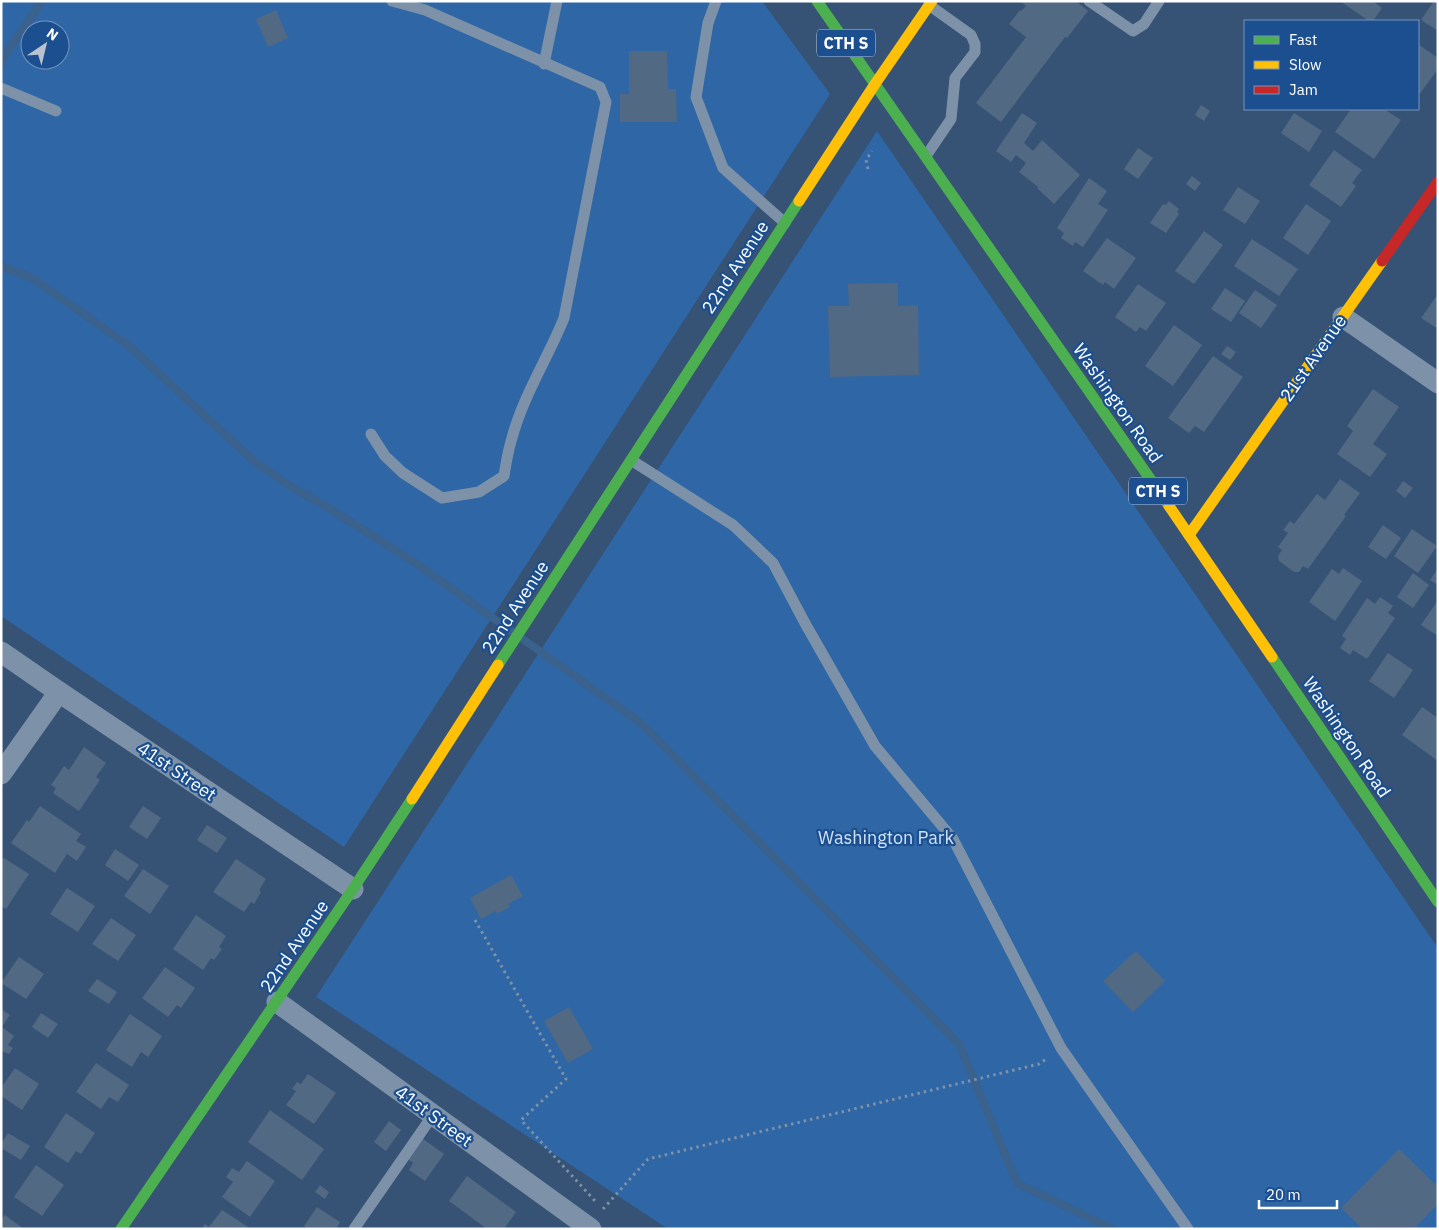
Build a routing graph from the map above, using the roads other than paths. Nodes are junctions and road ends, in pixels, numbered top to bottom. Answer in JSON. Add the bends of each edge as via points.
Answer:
{"nodes":[{"id":1,"x":392,"y":1,"type":"edge"},
{"id":2,"x":557,"y":1,"type":"edge"},
{"id":3,"x":716,"y":1,"type":"edge"},
{"id":4,"x":817,"y":1,"type":"edge"},
{"id":5,"x":1089,"y":1,"type":"edge"},
{"id":6,"x":1160,"y":1,"type":"edge"},
{"id":7,"x":930,"y":3,"type":"edge"},
{"id":8,"x":423,"y":6,"type":"edge"},
{"id":9,"x":544,"y":64,"type":"junction"},
{"id":10,"x":874,"y":84,"type":"junction"},
{"id":11,"x":6,"y":89,"type":"edge"},
{"id":12,"x":56,"y":111,"type":"dead end"},
{"id":13,"x":925,"y":157,"type":"junction"},
{"id":14,"x":1438,"y":182,"type":"edge"},
{"id":15,"x":785,"y":222,"type":"junction"},
{"id":16,"x":1343,"y":317,"type":"junction"},
{"id":17,"x":1438,"y":383,"type":"edge"},
{"id":18,"x":371,"y":434,"type":"dead end"},
{"id":19,"x":631,"y":460,"type":"junction"},
{"id":20,"x":1189,"y":535,"type":"junction"},
{"id":21,"x":1,"y":652,"type":"edge"},
{"id":22,"x":59,"y":692,"type":"junction"},
{"id":23,"x":1,"y":774,"type":"edge"},
{"id":24,"x":353,"y":889,"type":"junction"},
{"id":25,"x":1438,"y":902,"type":"edge"},
{"id":26,"x":277,"y":1002,"type":"junction"},
{"id":27,"x":433,"y":1115,"type":"junction"},
{"id":28,"x":580,"y":1226,"type":"edge"},
{"id":29,"x":121,"y":1229,"type":"edge"},
{"id":30,"x":354,"y":1229,"type":"edge"},
{"id":31,"x":1188,"y":1229,"type":"edge"}],
"edges":[{"from":1,"to":8,"type":"lane"},
{"from":2,"to":9,"type":"lane"},
{"from":3,"to":15,"type":"lane","via":[[708,23],[696,97],[723,168]]},
{"from":4,"to":10,"type":"street","name":"Washington Road","number":"CTH S"},
{"from":5,"to":6,"type":"lane","via":[[1133,31],[1144,24]]},
{"from":7,"to":10,"type":"street","name":"22nd Avenue"},
{"from":7,"to":13,"type":"lane","via":[[971,36],[975,52],[955,78],[951,119]]},
{"from":8,"to":9,"type":"lane"},
{"from":9,"to":18,"type":"lane","via":[[600,87],[606,102],[564,318],[512,437],[504,476],[479,492],[442,498],[403,473],[385,456]]},
{"from":10,"to":13,"type":"street","name":"Washington Road","number":"CTH S"},
{"from":10,"to":15,"type":"street","name":"22nd Avenue"},
{"from":11,"to":12,"type":"lane"},
{"from":13,"to":20,"type":"street","name":"Washington Road","number":"CTH S"},
{"from":14,"to":16,"type":"street","name":"21st Avenue"},
{"from":15,"to":19,"type":"street","name":"22nd Avenue"},
{"from":16,"to":17,"type":"street"},
{"from":16,"to":20,"type":"street","name":"21st Avenue"},
{"from":19,"to":24,"type":"street","name":"22nd Avenue"},
{"from":19,"to":31,"type":"lane","via":[[733,525],[773,563],[875,746],[953,839],[1061,1048]]},
{"from":20,"to":25,"type":"street","name":"Washington Road","number":"CTH S"},
{"from":21,"to":22,"type":"street","name":"41st Street"},
{"from":22,"to":23,"type":"street"},
{"from":22,"to":24,"type":"street","name":"41st Street"},
{"from":24,"to":26,"type":"street","name":"22nd Avenue"},
{"from":26,"to":27,"type":"street","name":"41st Street"},
{"from":26,"to":29,"type":"street","name":"22nd Avenue"},
{"from":27,"to":28,"type":"street","name":"41st Street"},
{"from":27,"to":30,"type":"lane"}]}
